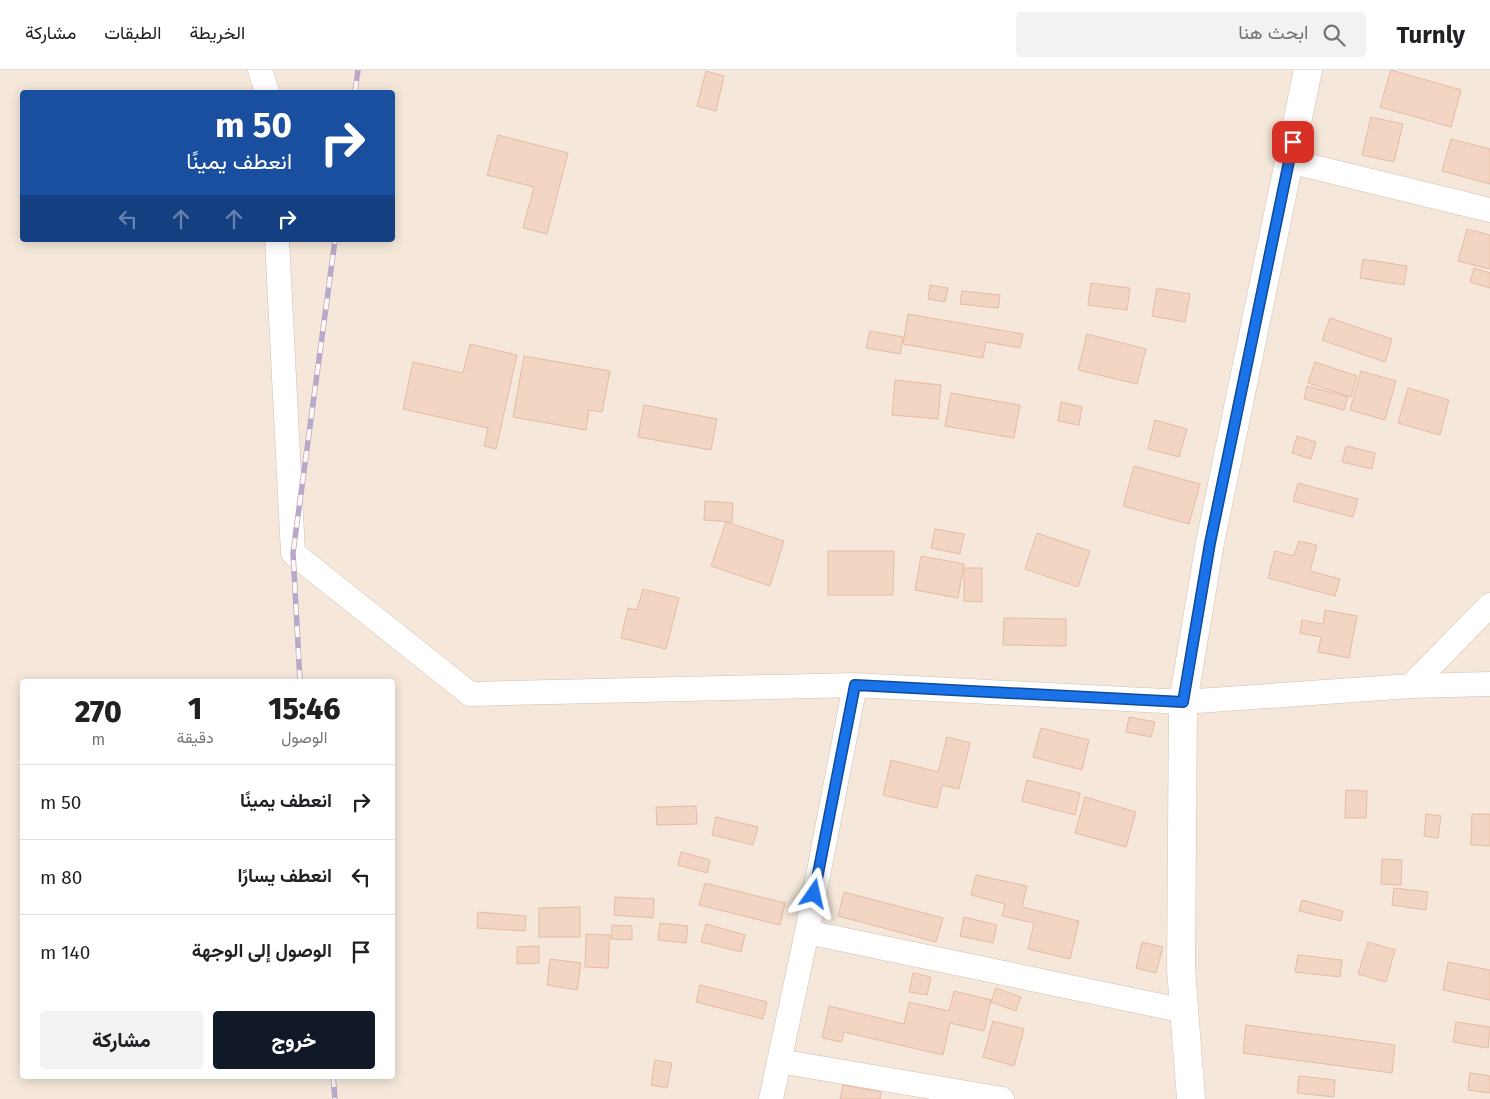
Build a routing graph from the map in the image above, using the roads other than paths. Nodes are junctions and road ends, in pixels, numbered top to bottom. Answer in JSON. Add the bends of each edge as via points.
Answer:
{"nodes":[{"id":1,"x":260,"y":70,"type":"edge"},
{"id":2,"x":1308,"y":70,"type":"edge"},
{"id":3,"x":266,"y":90,"type":"edge"},
{"id":4,"x":1290,"y":161,"type":"junction"},
{"id":5,"x":1490,"y":210,"type":"edge"},
{"id":6,"x":277,"y":242,"type":"edge"},
{"id":7,"x":1490,"y":605,"type":"edge"},
{"id":8,"x":1490,"y":684,"type":"edge"},
{"id":9,"x":855,"y":685,"type":"junction"},
{"id":10,"x":1411,"y":686,"type":"junction"},
{"id":11,"x":1183,"y":702,"type":"junction"},
{"id":12,"x":807,"y":932,"type":"junction"},
{"id":13,"x":1185,"y":1011,"type":"junction"},
{"id":14,"x":778,"y":1061,"type":"junction"},
{"id":15,"x":771,"y":1099,"type":"edge"},
{"id":16,"x":1002,"y":1099,"type":"edge"},
{"id":17,"x":1192,"y":1099,"type":"edge"}],
"edges":[{"from":1,"to":3,"type":"street"},
{"from":2,"to":4,"type":"street"},
{"from":4,"to":5,"type":"street"},
{"from":4,"to":11,"type":"street","via":[[1210,543]]},
{"from":6,"to":9,"type":"street","via":[[293,553],[470,694]]},
{"from":7,"to":10,"type":"street"},
{"from":8,"to":10,"type":"street"},
{"from":9,"to":11,"type":"street"},
{"from":9,"to":12,"type":"street"},
{"from":10,"to":11,"type":"street"},
{"from":11,"to":13,"type":"street","via":[[1181,969]]},
{"from":12,"to":13,"type":"street"},
{"from":12,"to":14,"type":"street"},
{"from":13,"to":17,"type":"street"},
{"from":14,"to":15,"type":"street"},
{"from":14,"to":16,"type":"street"}]}
